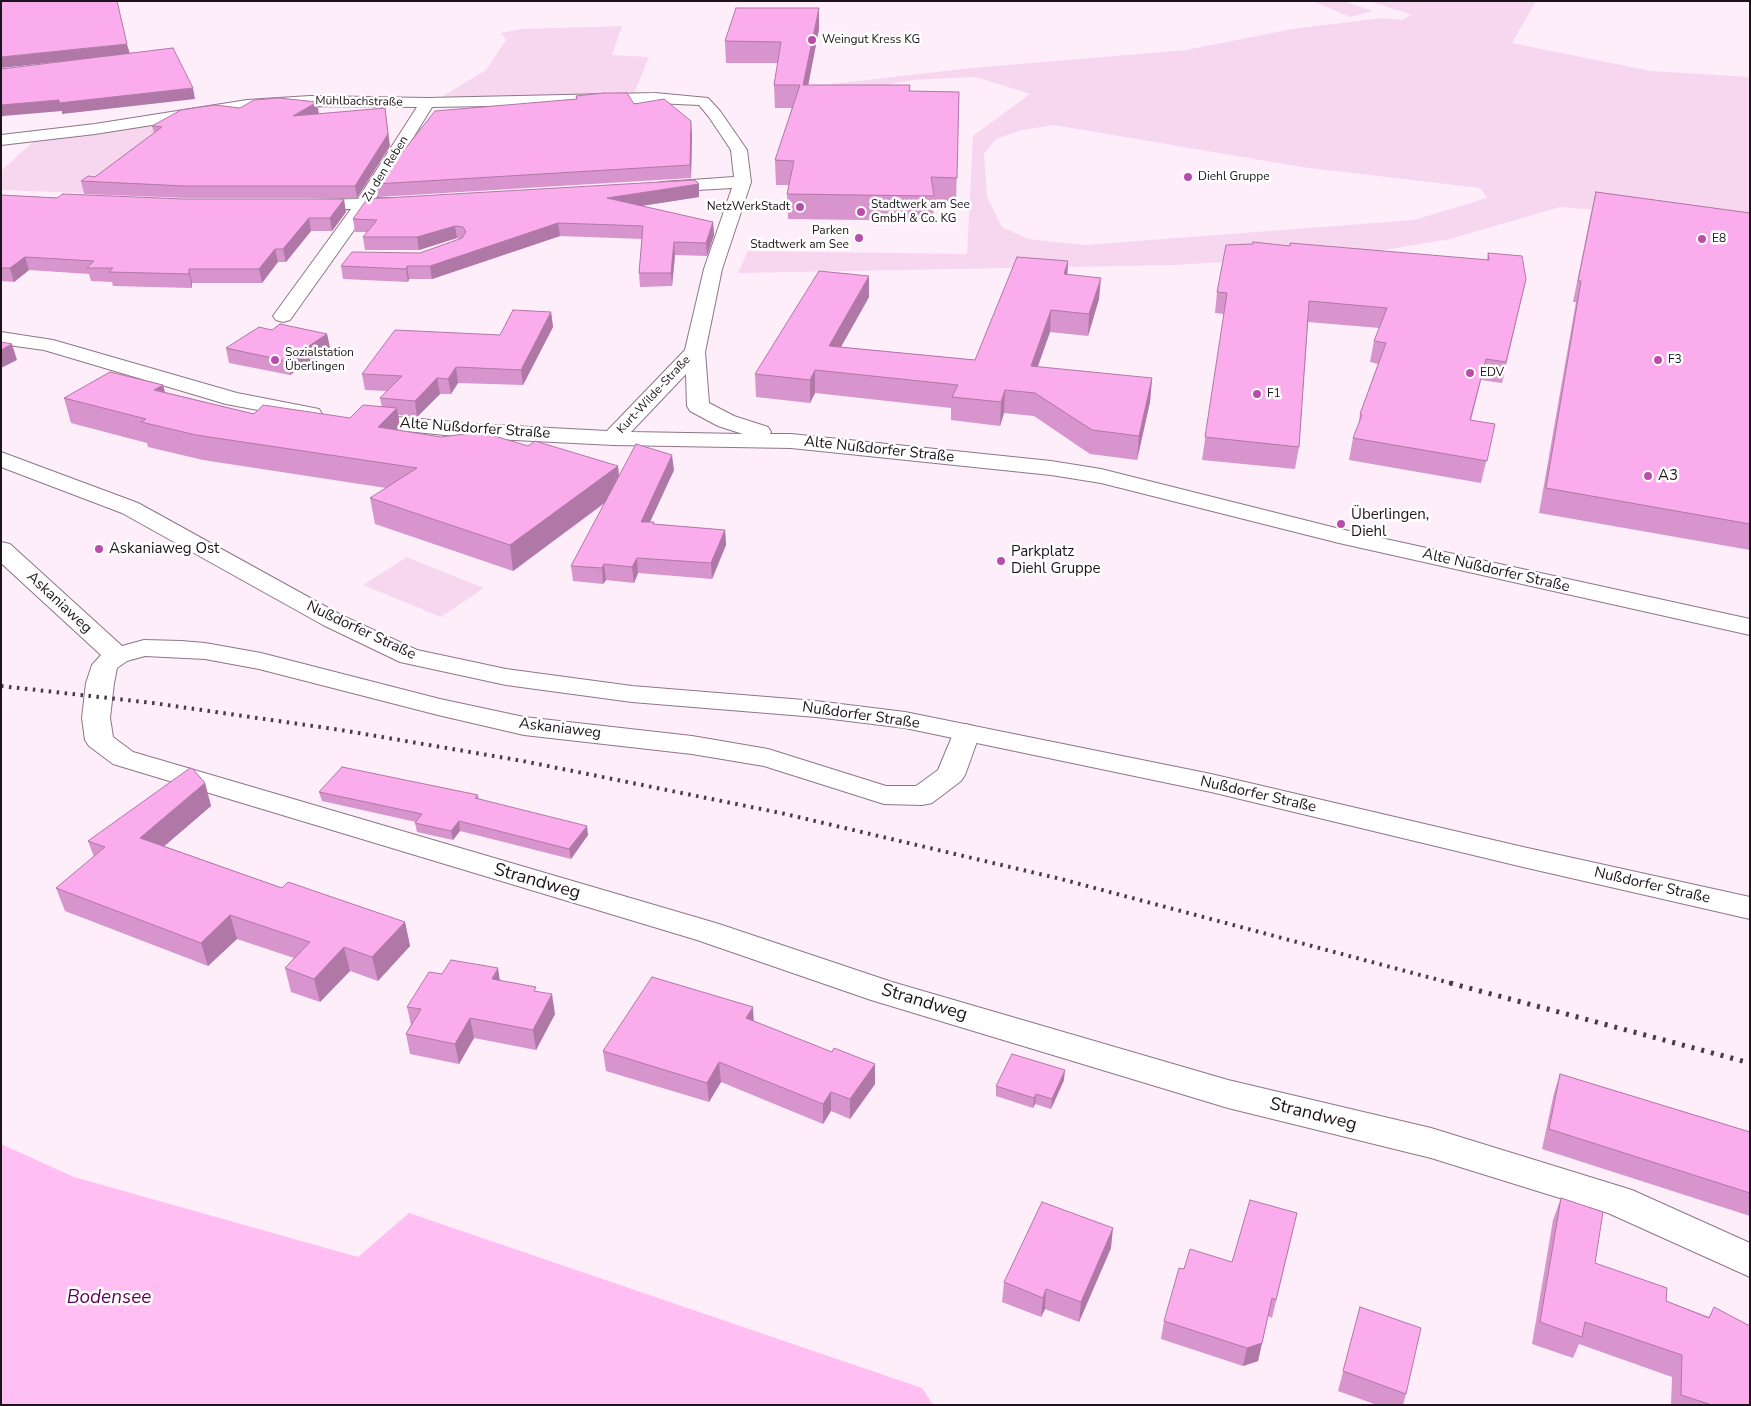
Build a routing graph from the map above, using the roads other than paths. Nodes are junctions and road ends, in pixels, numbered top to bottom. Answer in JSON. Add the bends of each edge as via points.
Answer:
{"nodes":[{"id":1,"x":427,"y":104,"type":"junction"},
{"id":2,"x":715,"y":114,"type":"joint"},
{"id":3,"x":1,"y":140,"type":"edge"},
{"id":4,"x":743,"y":182,"type":"junction"},
{"id":5,"x":650,"y":187,"type":"edge"},
{"id":6,"x":418,"y":202,"type":"edge"},
{"id":7,"x":295,"y":205,"type":"edge"},
{"id":8,"x":363,"y":205,"type":"junction"},
{"id":9,"x":325,"y":257,"type":"junction"},
{"id":10,"x":344,"y":257,"type":"dead end"},
{"id":11,"x":282,"y":316,"type":"dead end"},
{"id":12,"x":1,"y":338,"type":"edge"},
{"id":13,"x":695,"y":352,"type":"junction"},
{"id":14,"x":698,"y":406,"type":"junction"},
{"id":15,"x":613,"y":438,"type":"junction"},
{"id":16,"x":660,"y":438,"type":"junction"},
{"id":17,"x":791,"y":441,"type":"junction"},
{"id":18,"x":1,"y":459,"type":"edge"},
{"id":19,"x":1,"y":549,"type":"edge"},
{"id":20,"x":1750,"y":627,"type":"edge"},
{"id":21,"x":118,"y":655,"type":"junction"},
{"id":22,"x":966,"y":733,"type":"junction"},
{"id":23,"x":1750,"y":908,"type":"edge"},
{"id":24,"x":1750,"y":1261,"type":"edge"}],
"edges":[{"from":1,"to":2,"type":"street","name":"Mühlbachstraße","via":[[655,98],[703,102]]},
{"from":1,"to":3,"type":"street","name":"Mühlbachstraße","via":[[310,101],[247,105]]},
{"from":1,"to":8,"type":"street","name":"Zu den Reben"},
{"from":2,"to":4,"type":"street","name":"Kurt-Wilde-Straße","via":[[739,150]]},
{"from":4,"to":5,"type":"street"},
{"from":4,"to":13,"type":"street","name":"Kurt-Wilde-Straße","via":[[713,269]]},
{"from":6,"to":8,"type":"street"},
{"from":7,"to":8,"type":"street"},
{"from":8,"to":9,"type":"street","name":"Zu den Reben"},
{"from":9,"to":10,"type":"street"},
{"from":9,"to":11,"type":"street","name":"Zu den Reben"},
{"from":12,"to":15,"type":"street","name":"Alte Nußdorfer Straße","via":[[46,344],[234,399],[339,419],[475,431]]},
{"from":13,"to":14,"type":"street","name":"Kurt-Wilde-Straße"},
{"from":13,"to":15,"type":"street","name":"Kurt-Wilde-Straße"},
{"from":14,"to":16,"type":"street"},
{"from":14,"to":17,"type":"street","via":[[726,421]]},
{"from":15,"to":16,"type":"street","name":"Alte Nußdorfer Straße"},
{"from":16,"to":17,"type":"street","name":"Alte Nußdorfer Straße"},
{"from":17,"to":20,"type":"street","name":"Alte Nußdorfer Straße","via":[[1101,476],[1330,534]]},
{"from":18,"to":22,"type":"street","name":"Nußdorfer Straße","via":[[130,508],[312,609],[410,656],[506,677],[632,694],[816,709],[905,720]]},
{"from":19,"to":21,"type":"street","name":"Askaniaweg"},
{"from":21,"to":22,"type":"street","name":"Askaniaweg","via":[[144,648],[180,649],[242,658],[438,708],[524,726],[768,758],[884,795],[922,796],[951,775]]},
{"from":21,"to":24,"type":"street","name":"Strandweg","via":[[105,665],[96,718],[99,740],[123,758],[708,932],[883,991],[1228,1094],[1431,1143],[1619,1201]]},
{"from":22,"to":23,"type":"street","name":"Nußdorfer Straße","via":[[1211,783]]}]}
